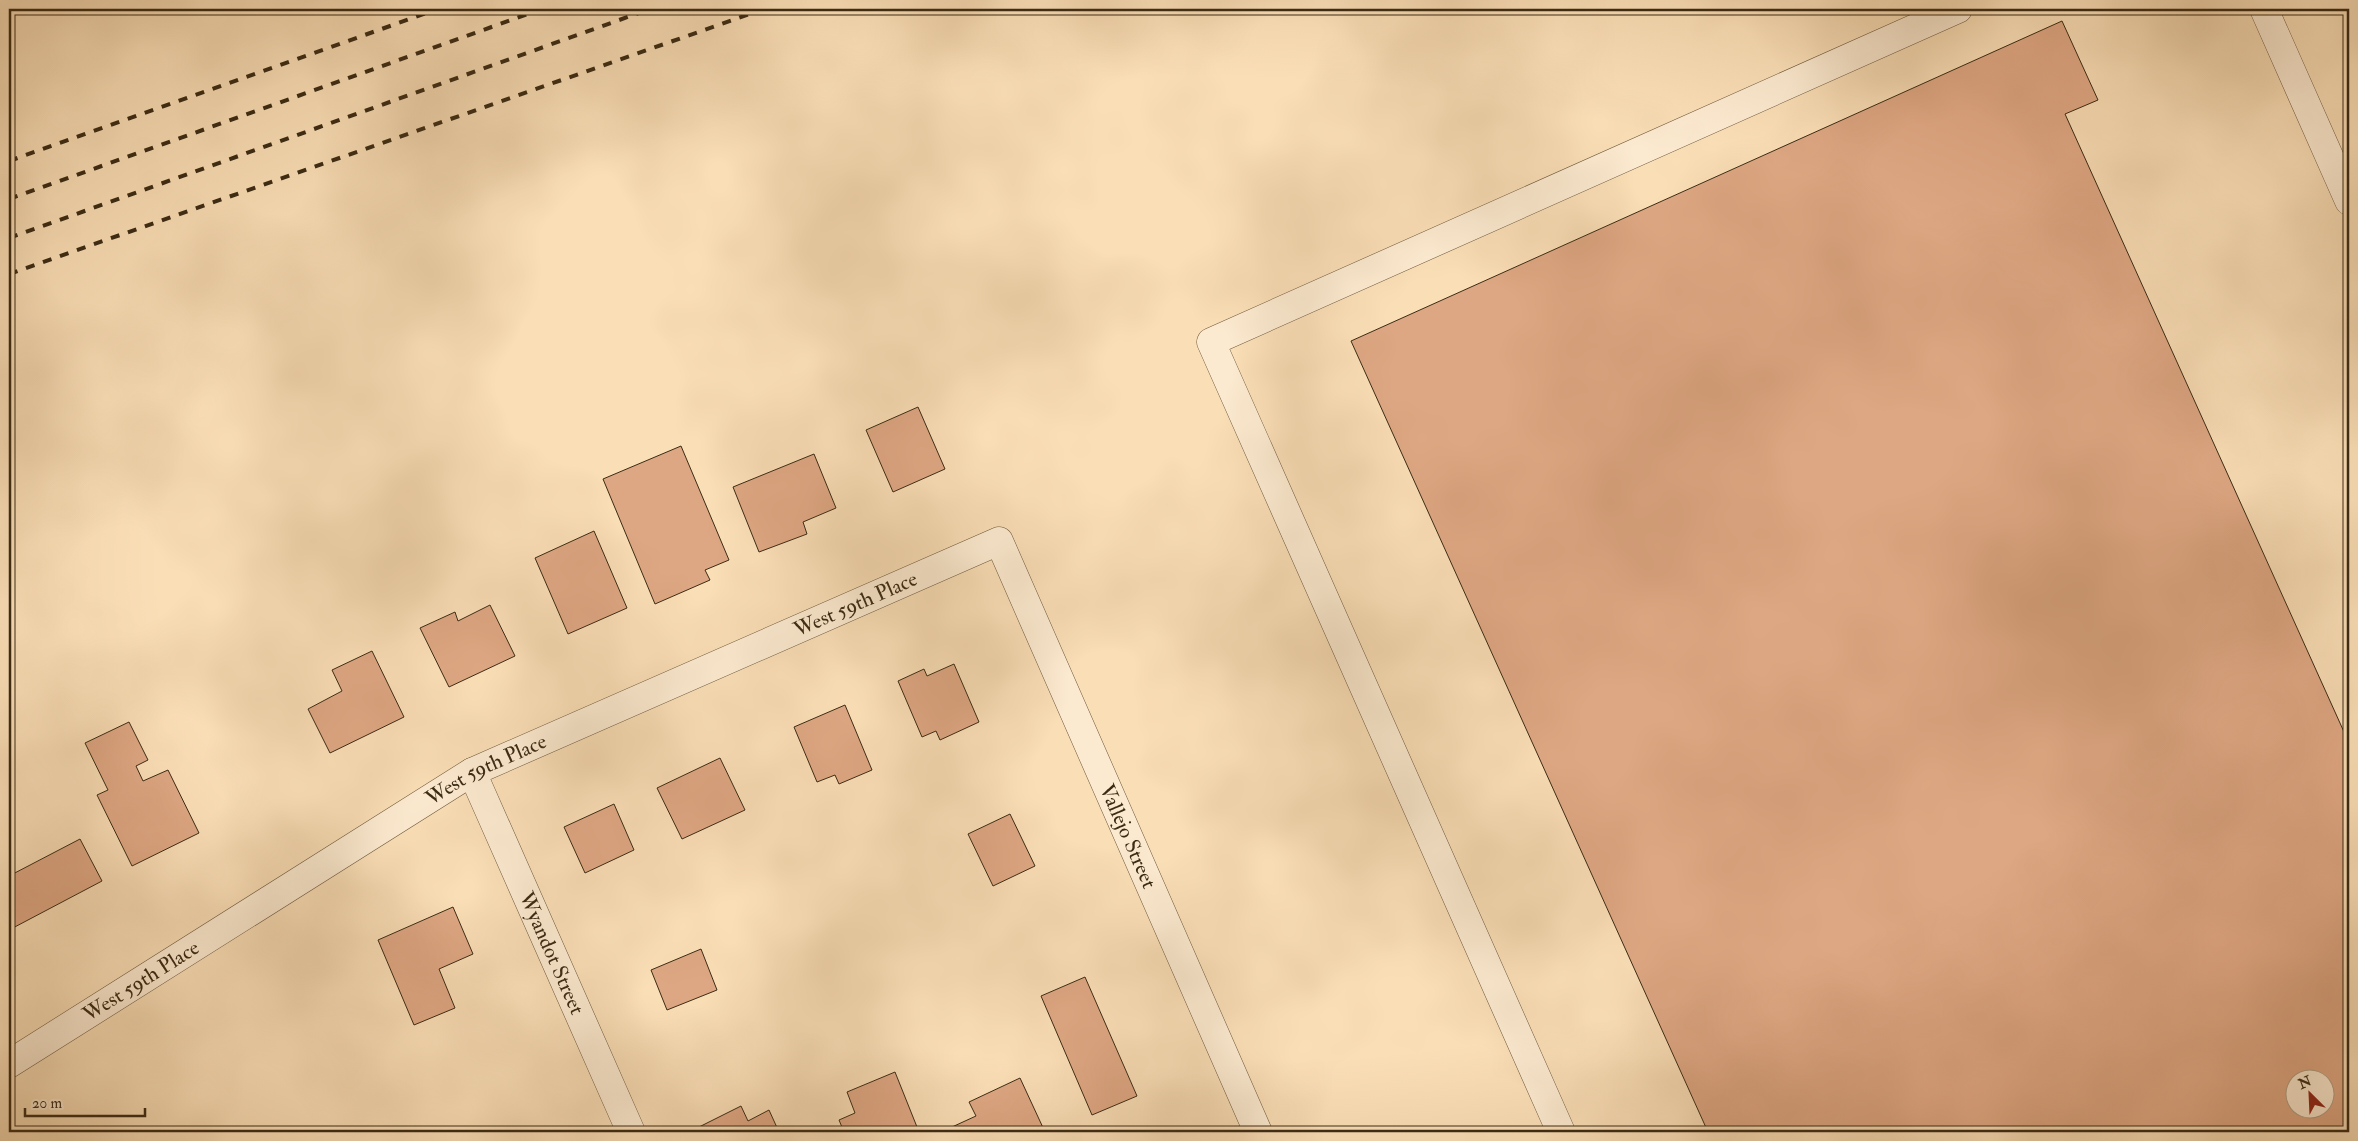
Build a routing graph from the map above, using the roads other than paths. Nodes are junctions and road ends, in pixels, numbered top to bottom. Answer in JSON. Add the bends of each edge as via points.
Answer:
{"nodes":[{"id":1,"x":1958,"y":9,"type":"edge"},
{"id":2,"x":2264,"y":9,"type":"edge"},
{"id":3,"x":2349,"y":201,"type":"edge"},
{"id":4,"x":998,"y":541,"type":"joint"},
{"id":5,"x":472,"y":772,"type":"junction"},
{"id":6,"x":9,"y":1064,"type":"edge"},
{"id":7,"x":631,"y":1132,"type":"edge"},
{"id":8,"x":1258,"y":1132,"type":"edge"},
{"id":9,"x":1561,"y":1132,"type":"edge"}],
"edges":[{"from":1,"to":9,"type":"street","via":[[1211,342]]},
{"from":2,"to":3,"type":"street"},
{"from":4,"to":5,"type":"street","name":"West 59th Place"},
{"from":4,"to":8,"type":"street","name":"Vallejo Street"},
{"from":5,"to":6,"type":"street","name":"West 59th Place"},
{"from":5,"to":7,"type":"street","name":"Wyandot Street"}]}
